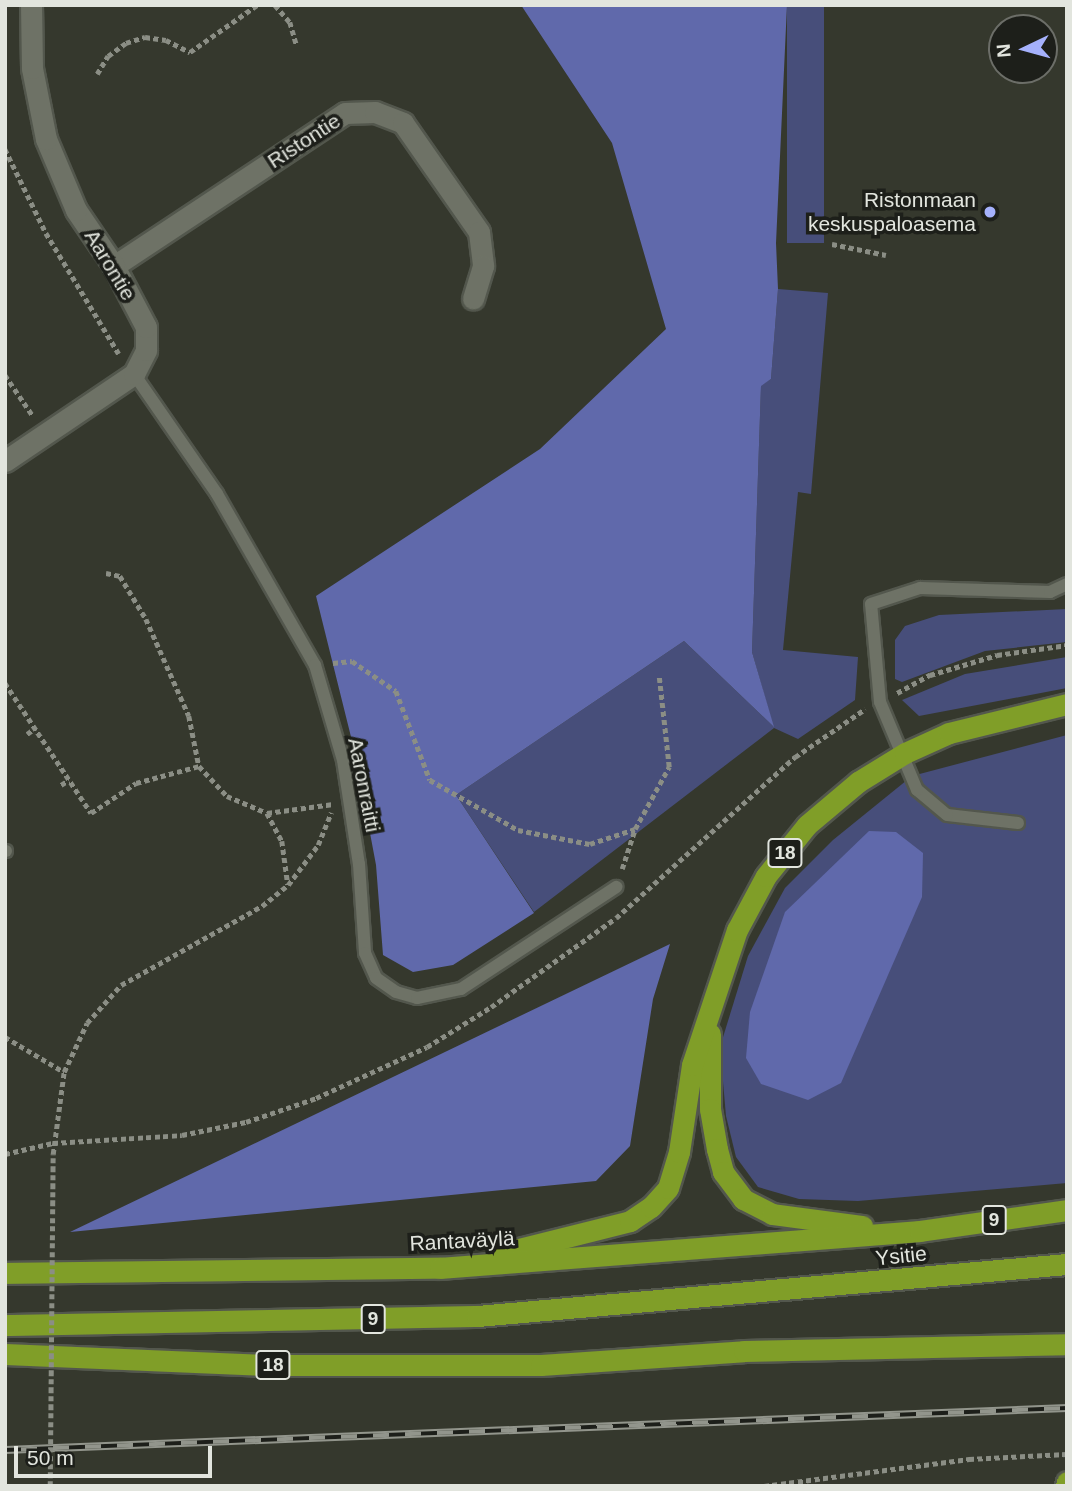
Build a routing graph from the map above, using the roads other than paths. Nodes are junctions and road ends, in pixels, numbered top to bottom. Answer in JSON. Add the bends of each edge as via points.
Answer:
{"nodes":[{"id":1,"x":31,"y":5,"type":"edge"},
{"id":2,"x":114,"y":266,"type":"junction"},
{"id":3,"x":472,"y":298,"type":"dead end"},
{"id":4,"x":134,"y":374,"type":"junction"},
{"id":5,"x":5,"y":461,"type":"edge"},
{"id":6,"x":1067,"y":584,"type":"edge"},
{"id":7,"x":1062,"y":707,"type":"edge"},
{"id":8,"x":905,"y":753,"type":"junction"},
{"id":9,"x":1018,"y":823,"type":"dead end"},
{"id":10,"x":616,"y":887,"type":"road end"},
{"id":11,"x":714,"y":992,"type":"junction"},
{"id":12,"x":1067,"y":1210,"type":"edge"},
{"id":13,"x":920,"y":1231,"type":"junction"},
{"id":14,"x":1067,"y":1264,"type":"edge"},
{"id":15,"x":440,"y":1268,"type":"junction"},
{"id":16,"x":5,"y":1273,"type":"edge"},
{"id":17,"x":5,"y":1325,"type":"edge"},
{"id":18,"x":1067,"y":1344,"type":"edge"},
{"id":19,"x":5,"y":1354,"type":"edge"}],
"edges":[{"from":1,"to":2,"type":"street","name":"Aarontie","via":[[32,68],[46,139],[76,210]]},
{"from":2,"to":3,"type":"street","name":"Ristontie","via":[[345,113],[375,112],[403,122],[479,232],[482,266]]},
{"from":2,"to":4,"type":"street","name":"Aarontie","via":[[146,327],[146,350]]},
{"from":4,"to":5,"type":"street"},
{"from":4,"to":10,"type":"lane","name":"Aaronraitti","via":[[217,494],[315,666],[343,760],[359,864],[365,953],[376,978],[396,992],[417,998],[461,989]]},
{"from":6,"to":8,"type":"lane","via":[[1050,592],[920,588],[871,604],[880,702]]},
{"from":7,"to":8,"type":"highway","number":"18","via":[[949,733]]},
{"from":8,"to":9,"type":"lane","via":[[917,790],[947,816]]},
{"from":8,"to":11,"type":"highway","number":"18","via":[[858,782],[807,825],[766,876],[737,930]]},
{"from":11,"to":13,"type":"highway","via":[[708,1054],[710,1109],[723,1171],[743,1199],[772,1214],[800,1221]]},
{"from":11,"to":15,"type":"highway","number":"18","via":[[692,1065],[679,1152],[667,1188],[651,1207],[631,1221],[600,1231]]},
{"from":12,"to":13,"type":"highway","name":"Ysitie","number":"9"},
{"from":13,"to":15,"type":"highway","name":"Rantaväylä","number":"9"},
{"from":14,"to":17,"type":"highway","name":"Ysitie","number":"9","via":[[477,1316]]},
{"from":15,"to":16,"type":"highway","name":"Rantaväylä","number":"9"},
{"from":18,"to":19,"type":"highway","number":"18","via":[[744,1350],[541,1365],[272,1365]]}]}
